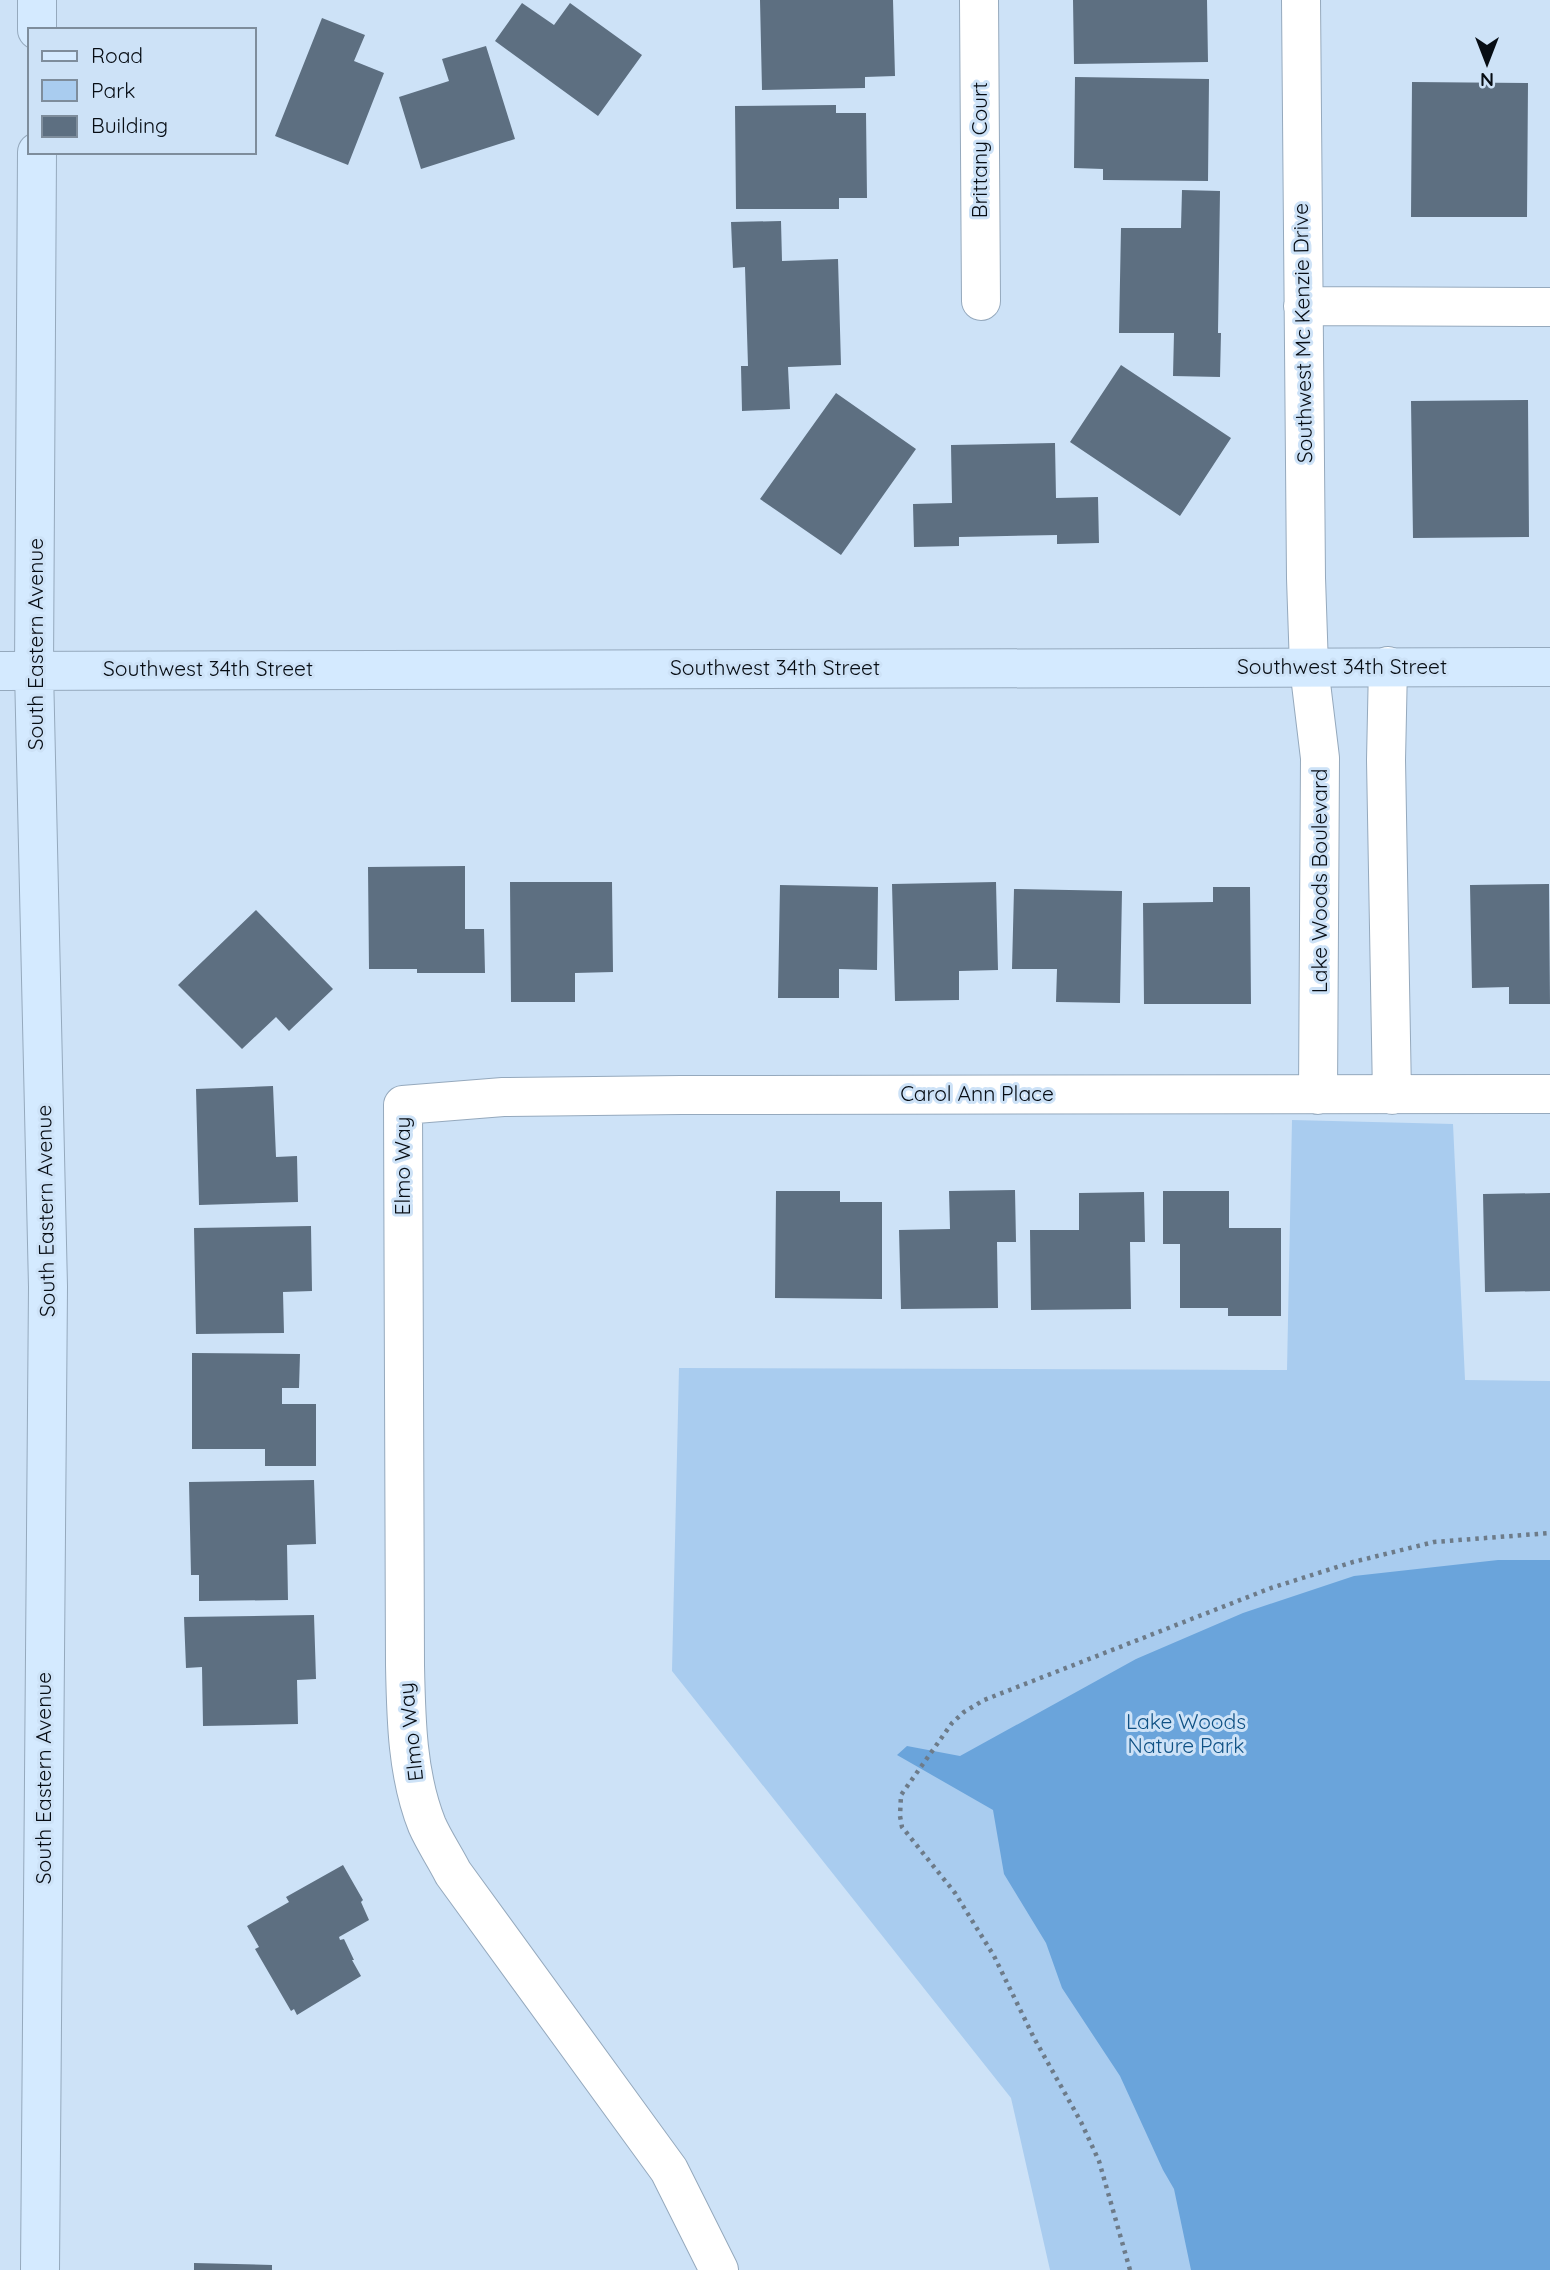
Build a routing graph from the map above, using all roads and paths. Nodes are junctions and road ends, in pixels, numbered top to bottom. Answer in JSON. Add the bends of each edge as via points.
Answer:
{"nodes":[{"id":1,"x":37,"y":0,"type":"edge"},
{"id":2,"x":979,"y":0,"type":"edge"},
{"id":3,"x":1300,"y":0,"type":"edge"},
{"id":4,"x":37,"y":28,"type":"edge"},
{"id":5,"x":37,"y":154,"type":"edge"},
{"id":6,"x":981,"y":301,"type":"dead end"},
{"id":7,"x":1303,"y":306,"type":"junction"},
{"id":8,"x":1550,"y":307,"type":"edge"},
{"id":9,"x":1388,"y":666,"type":"junction"},
{"id":10,"x":1309,"y":667,"type":"junction"},
{"id":11,"x":1550,"y":667,"type":"edge"},
{"id":12,"x":17,"y":671,"type":"edge"},
{"id":13,"x":1550,"y":1094,"type":"edge"},
{"id":14,"x":1318,"y":1095,"type":"junction"},
{"id":15,"x":1392,"y":1095,"type":"junction"},
{"id":16,"x":403,"y":1105,"type":"joint"},
{"id":17,"x":1550,"y":1533,"type":"edge"},
{"id":18,"x":40,"y":2270,"type":"edge"},
{"id":19,"x":719,"y":2270,"type":"edge"},
{"id":20,"x":1130,"y":2270,"type":"edge"}],
"edges":[{"from":1,"to":4,"type":"street"},
{"from":2,"to":6,"type":"street","name":"Brittany Court"},
{"from":3,"to":7,"type":"street","name":"Southwest Mc Kenzie Drive"},
{"from":5,"to":12,"type":"street","name":"South Eastern Avenue"},
{"from":7,"to":8,"type":"street"},
{"from":7,"to":10,"type":"street","name":"Southwest Mc Kenzie Drive"},
{"from":9,"to":10,"type":"street","name":"Southwest 34th Street"},
{"from":9,"to":11,"type":"street","name":"Southwest 34th Street"},
{"from":9,"to":15,"type":"street"},
{"from":10,"to":12,"type":"street","name":"Southwest 34th Street"},
{"from":10,"to":14,"type":"street","name":"Lake Woods Boulevard","via":[[1320,758]]},
{"from":12,"to":18,"type":"street","name":"South Eastern Avenue","via":[[48,1287]]},
{"from":13,"to":15,"type":"street","name":"Carol Ann Place"},
{"from":14,"to":15,"type":"street","name":"Carol Ann Place"},
{"from":14,"to":16,"type":"street","name":"Carol Ann Place","via":[[681,1095],[503,1097]]},
{"from":16,"to":19,"type":"street","name":"Elmo Way","via":[[405,1678],[414,1779],[427,1825],[453,1873],[669,2170]]},
{"from":17,"to":20,"type":"path","via":[[1464,1538],[1353,1562],[1271,1588],[984,1700],[964,1712],[938,1741],[901,1795],[902,1828],[955,1893],[994,1956],[1081,2122],[1099,2161]]}]}
